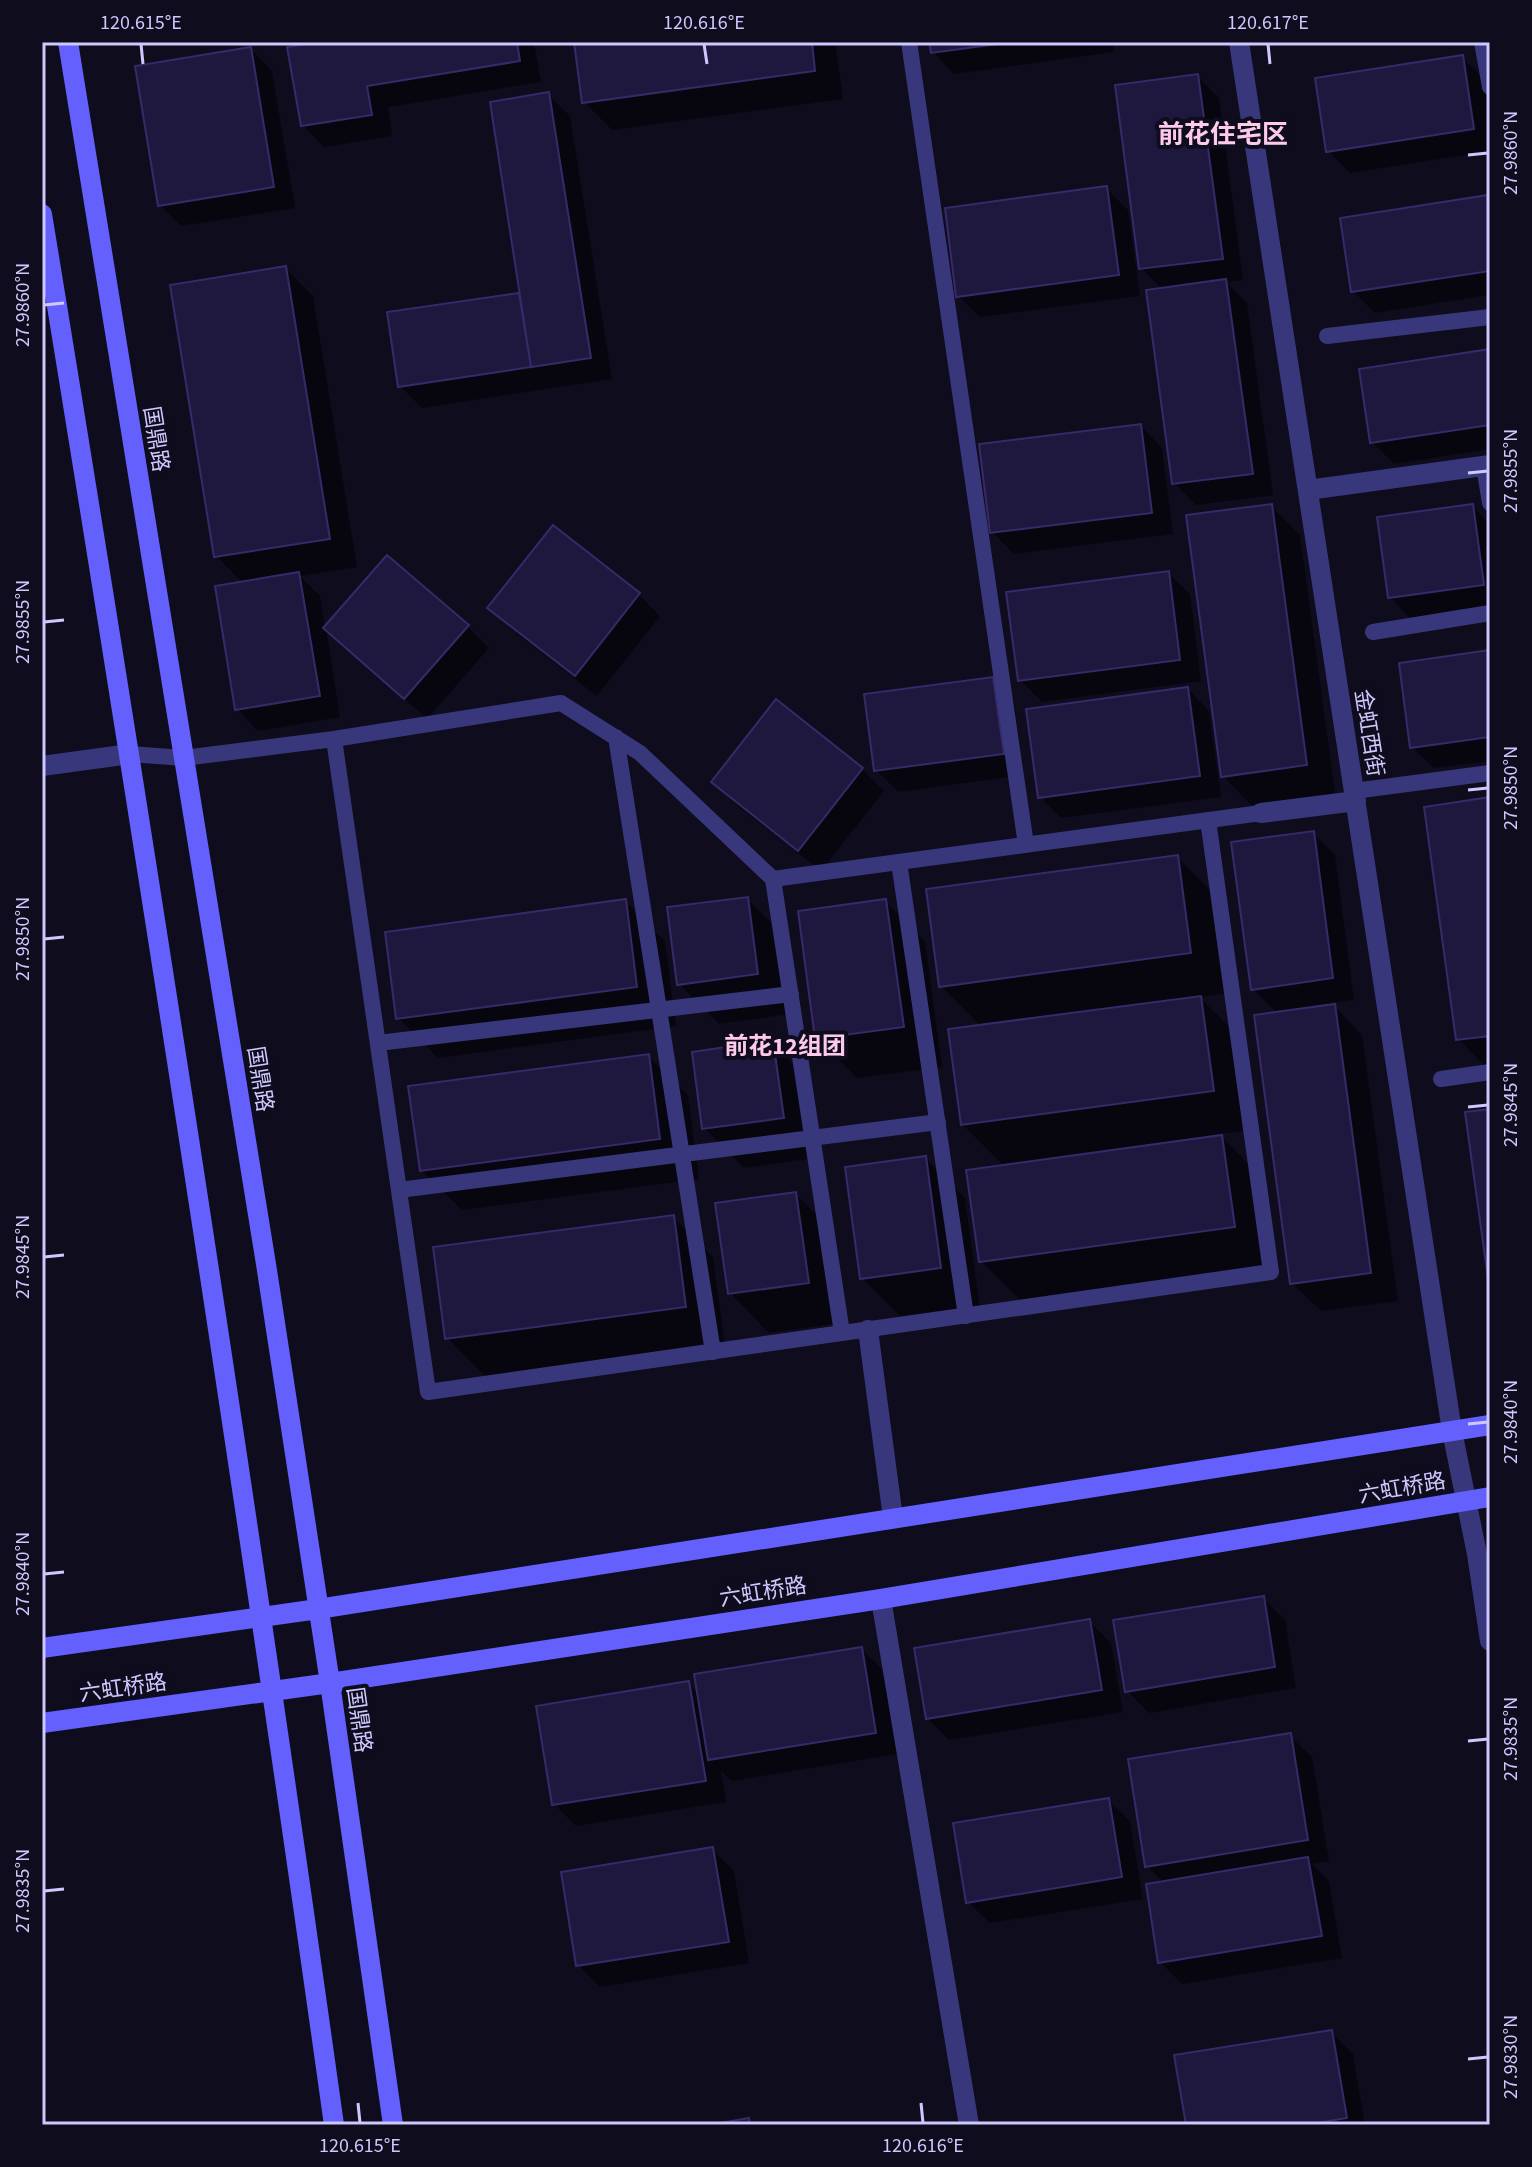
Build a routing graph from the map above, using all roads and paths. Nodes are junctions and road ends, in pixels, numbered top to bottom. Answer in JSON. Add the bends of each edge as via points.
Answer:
{"nodes":[{"id":1,"x":68,"y":42,"type":"edge"},
{"id":2,"x":909,"y":42,"type":"edge"},
{"id":3,"x":1239,"y":42,"type":"edge"},
{"id":4,"x":1482,"y":42,"type":"edge"},
{"id":5,"x":1490,"y":87,"type":"edge"},
{"id":6,"x":42,"y":214,"type":"edge"},
{"id":7,"x":1490,"y":317,"type":"edge"},
{"id":8,"x":1327,"y":336,"type":"dead end"},
{"id":9,"x":1487,"y":465,"type":"edge"},
{"id":10,"x":1308,"y":490,"type":"junction"},
{"id":11,"x":1490,"y":503,"type":"edge"},
{"id":12,"x":1490,"y":613,"type":"edge"},
{"id":13,"x":1373,"y":632,"type":"dead end"},
{"id":14,"x":616,"y":737,"type":"junction"},
{"id":15,"x":334,"y":739,"type":"junction"},
{"id":16,"x":130,"y":754,"type":"junction"},
{"id":17,"x":184,"y":758,"type":"junction"},
{"id":18,"x":42,"y":766,"type":"edge"},
{"id":19,"x":1490,"y":773,"type":"edge"},
{"id":20,"x":1355,"y":796,"type":"junction"},
{"id":21,"x":1261,"y":813,"type":"joint"},
{"id":22,"x":1208,"y":820,"type":"junction"},
{"id":23,"x":1026,"y":845,"type":"junction"},
{"id":24,"x":899,"y":862,"type":"junction"},
{"id":25,"x":773,"y":879,"type":"junction"},
{"id":26,"x":791,"y":994,"type":"junction"},
{"id":27,"x":658,"y":1009,"type":"junction"},
{"id":28,"x":378,"y":1043,"type":"junction"},
{"id":29,"x":1490,"y":1072,"type":"edge"},
{"id":30,"x":1441,"y":1079,"type":"dead end"},
{"id":31,"x":938,"y":1122,"type":"junction"},
{"id":32,"x":813,"y":1138,"type":"junction"},
{"id":33,"x":681,"y":1154,"type":"junction"},
{"id":34,"x":399,"y":1190,"type":"junction"},
{"id":35,"x":966,"y":1316,"type":"junction"},
{"id":36,"x":868,"y":1330,"type":"junction"},
{"id":37,"x":842,"y":1333,"type":"junction"},
{"id":38,"x":713,"y":1352,"type":"junction"},
{"id":39,"x":1490,"y":1425,"type":"edge"},
{"id":40,"x":1452,"y":1431,"type":"junction"},
{"id":41,"x":1490,"y":1497,"type":"edge"},
{"id":42,"x":1466,"y":1501,"type":"junction"},
{"id":43,"x":893,"y":1518,"type":"junction"},
{"id":44,"x":881,"y":1599,"type":"junction"},
{"id":45,"x":318,"y":1609,"type":"junction"},
{"id":46,"x":263,"y":1618,"type":"junction"},
{"id":47,"x":1490,"y":1641,"type":"edge"},
{"id":48,"x":42,"y":1648,"type":"edge"},
{"id":49,"x":330,"y":1683,"type":"junction"},
{"id":50,"x":273,"y":1691,"type":"junction"},
{"id":51,"x":42,"y":1723,"type":"edge"},
{"id":52,"x":334,"y":2125,"type":"edge"},
{"id":53,"x":393,"y":2125,"type":"edge"},
{"id":54,"x":969,"y":2125,"type":"edge"}],
"edges":[{"from":1,"to":17,"type":"main road","name":"国鼎路"},
{"from":2,"to":23,"type":"lane"},
{"from":3,"to":10,"type":"street","name":"金虹西街"},
{"from":4,"to":5,"type":"lane"},
{"from":6,"to":16,"type":"main road"},
{"from":7,"to":8,"type":"lane"},
{"from":9,"to":10,"type":"street"},
{"from":9,"to":11,"type":"lane"},
{"from":10,"to":20,"type":"street","name":"金虹西街"},
{"from":12,"to":13,"type":"lane"},
{"from":14,"to":15,"type":"lane","via":[[561,703]]},
{"from":14,"to":25,"type":"lane","via":[[640,753]]},
{"from":14,"to":27,"type":"lane"},
{"from":15,"to":17,"type":"lane"},
{"from":15,"to":28,"type":"lane"},
{"from":16,"to":17,"type":"lane"},
{"from":16,"to":18,"type":"street"},
{"from":16,"to":46,"type":"main road"},
{"from":17,"to":45,"type":"main road","name":"国鼎路"},
{"from":19,"to":20,"type":"lane"},
{"from":20,"to":21,"type":"street"},
{"from":20,"to":40,"type":"street","name":"金虹西街"},
{"from":21,"to":22,"type":"lane"},
{"from":22,"to":23,"type":"lane"},
{"from":22,"to":35,"type":"lane","via":[[1271,1272]]},
{"from":23,"to":24,"type":"lane"},
{"from":24,"to":25,"type":"lane"},
{"from":24,"to":31,"type":"lane"},
{"from":25,"to":26,"type":"lane"},
{"from":26,"to":27,"type":"lane"},
{"from":26,"to":32,"type":"lane"},
{"from":27,"to":28,"type":"lane"},
{"from":27,"to":33,"type":"lane"},
{"from":28,"to":34,"type":"lane"},
{"from":29,"to":30,"type":"lane"},
{"from":31,"to":32,"type":"lane"},
{"from":31,"to":35,"type":"lane"},
{"from":32,"to":33,"type":"lane"},
{"from":32,"to":37,"type":"lane"},
{"from":33,"to":34,"type":"lane"},
{"from":33,"to":38,"type":"lane"},
{"from":34,"to":38,"type":"lane","via":[[428,1392]]},
{"from":35,"to":36,"type":"lane"},
{"from":36,"to":37,"type":"lane"},
{"from":36,"to":43,"type":"street"},
{"from":37,"to":38,"type":"lane"},
{"from":39,"to":40,"type":"main road"},
{"from":40,"to":42,"type":"street","name":"金虹西街"},
{"from":40,"to":43,"type":"main road"},
{"from":41,"to":42,"type":"main road","name":"六虹桥路"},
{"from":42,"to":44,"type":"main road","name":"六虹桥路"},
{"from":42,"to":47,"type":"street","name":"金虹西街"},
{"from":43,"to":45,"type":"main road"},
{"from":44,"to":49,"type":"main road","name":"六虹桥路"},
{"from":44,"to":54,"type":"street"},
{"from":45,"to":46,"type":"main road"},
{"from":45,"to":49,"type":"main road","name":"国鼎路"},
{"from":46,"to":48,"type":"main road"},
{"from":46,"to":50,"type":"main road"},
{"from":49,"to":50,"type":"main road","name":"六虹桥路"},
{"from":49,"to":53,"type":"main road","name":"国鼎路"},
{"from":50,"to":51,"type":"main road","name":"六虹桥路"},
{"from":50,"to":52,"type":"main road"}]}
